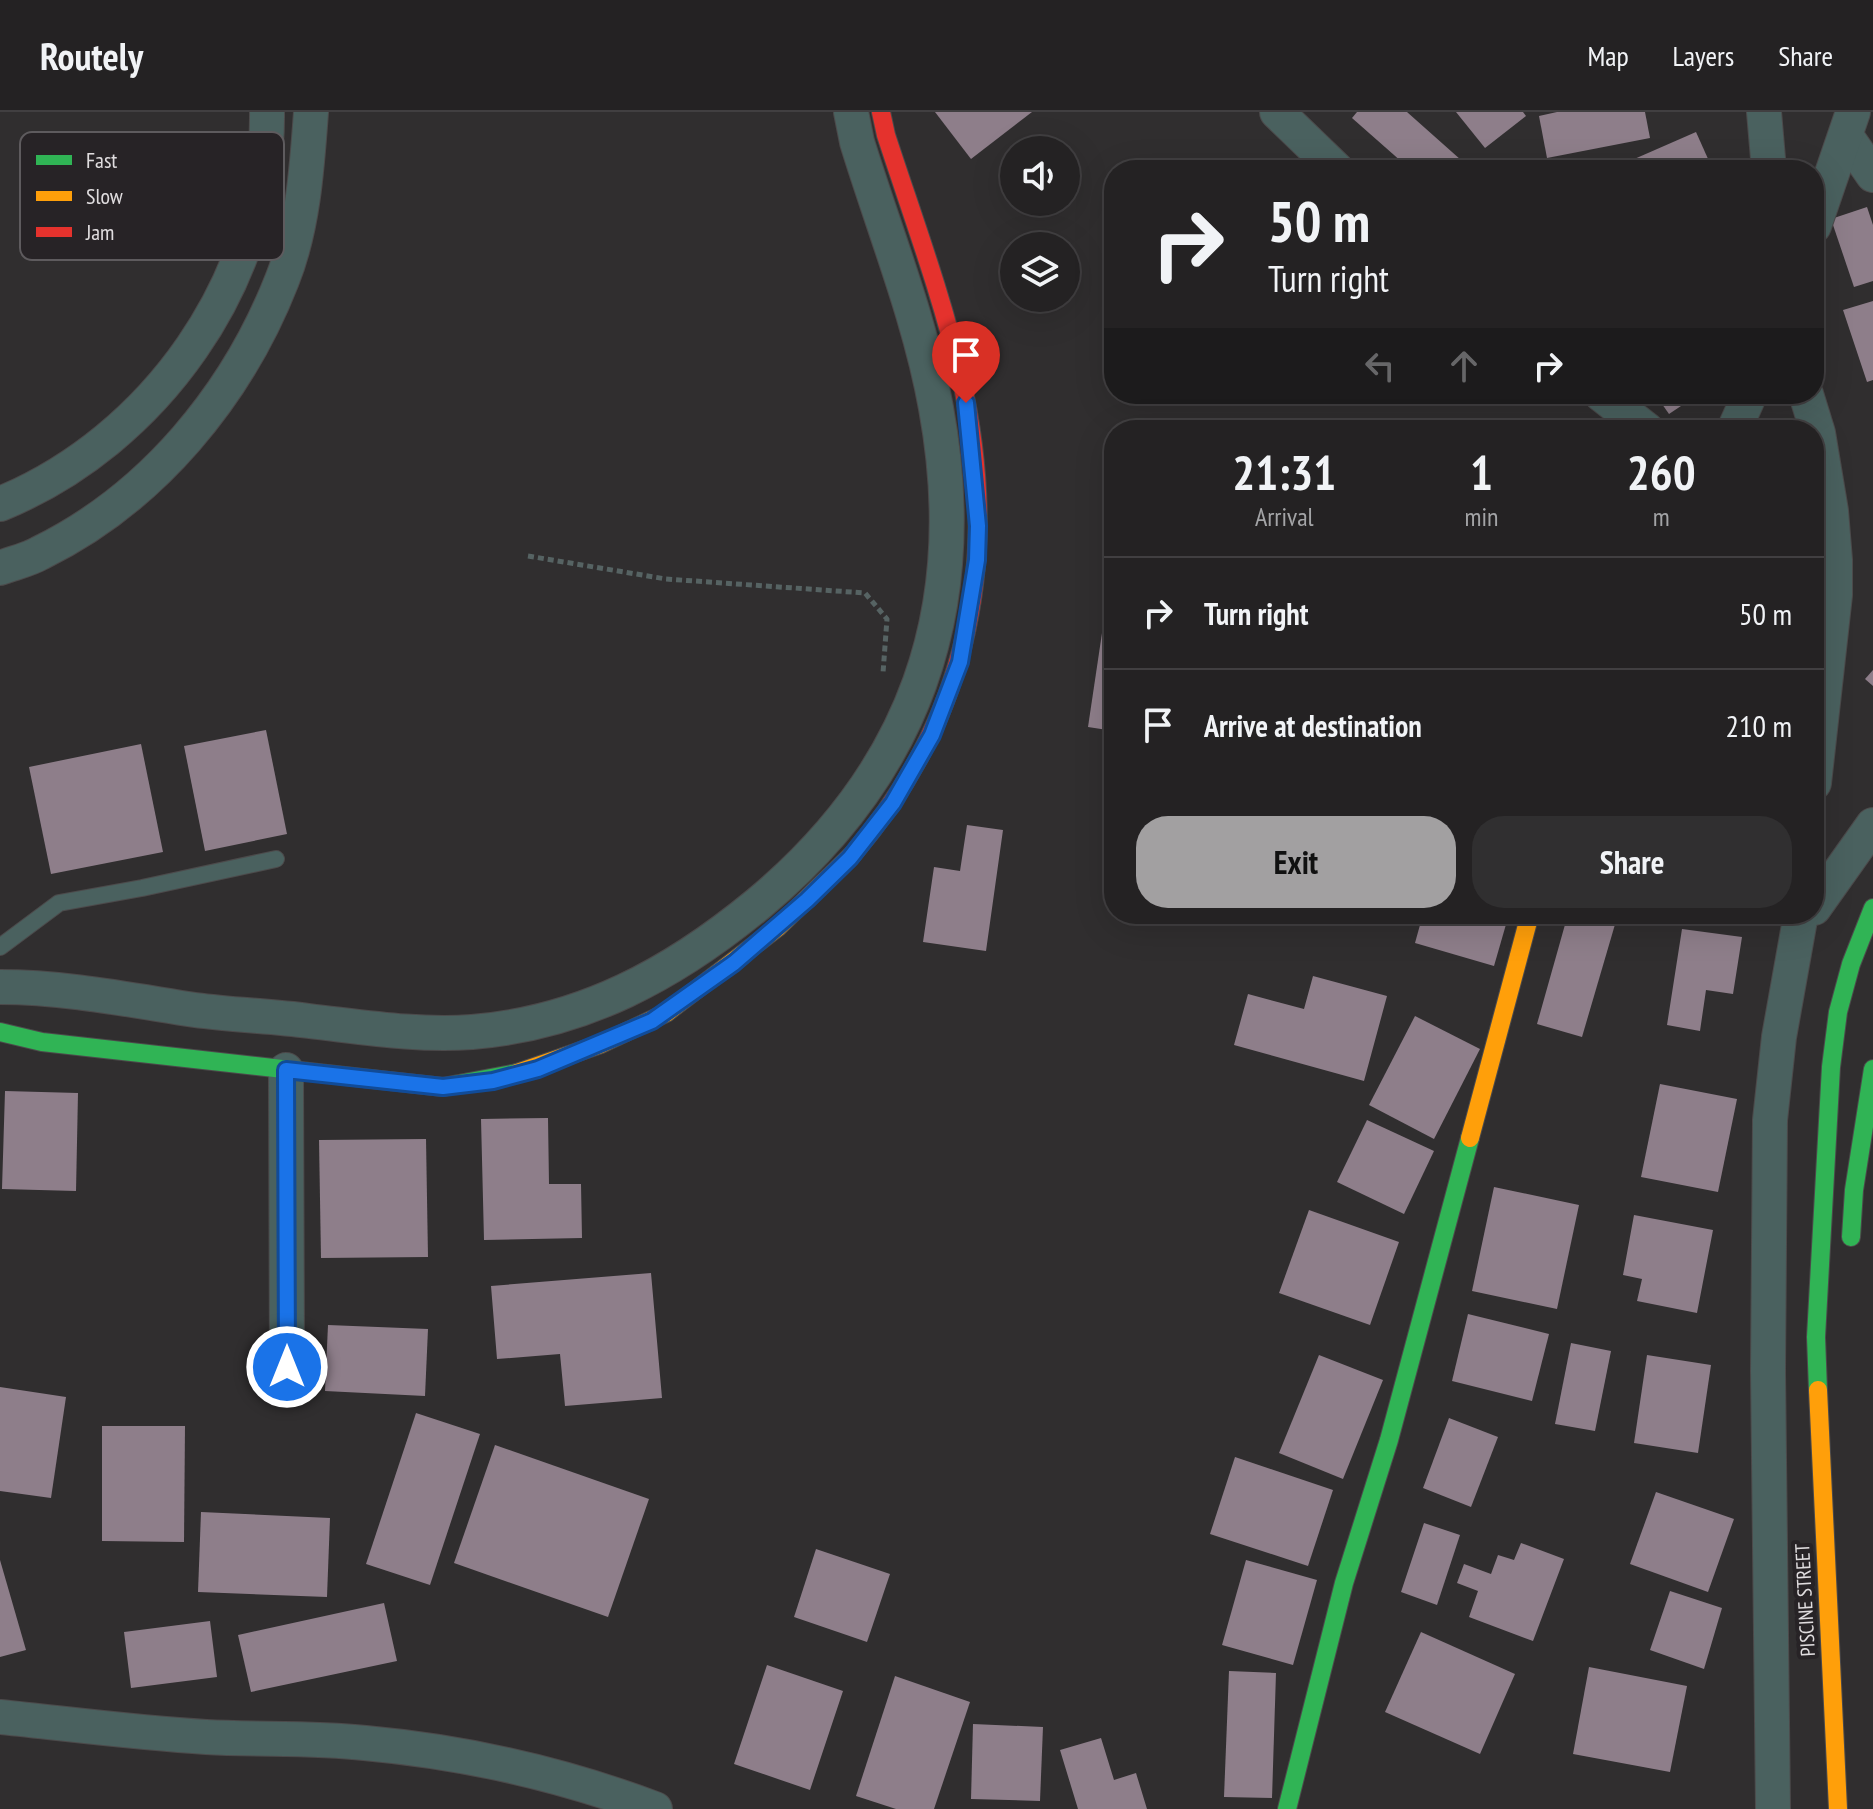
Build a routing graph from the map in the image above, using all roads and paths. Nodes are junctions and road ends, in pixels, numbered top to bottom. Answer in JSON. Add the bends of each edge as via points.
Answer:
{"nodes":[{"id":1,"x":267,"y":112,"type":"edge"},
{"id":2,"x":311,"y":112,"type":"edge"},
{"id":3,"x":851,"y":112,"type":"edge"},
{"id":4,"x":881,"y":112,"type":"edge"},
{"id":5,"x":1277,"y":112,"type":"edge"},
{"id":6,"x":1764,"y":112,"type":"edge"},
{"id":7,"x":1850,"y":124,"type":"edge"},
{"id":8,"x":268,"y":132,"type":"edge"},
{"id":9,"x":1327,"y":160,"type":"edge"},
{"id":10,"x":1768,"y":160,"type":"edge"},
{"id":11,"x":1873,"y":175,"type":"edge"},
{"id":12,"x":1824,"y":198,"type":"edge"},
{"id":13,"x":238,"y":260,"type":"edge"},
{"id":14,"x":1614,"y":404,"type":"edge"},
{"id":15,"x":1634,"y":420,"type":"edge"},
{"id":16,"x":1824,"y":469,"type":"edge"},
{"id":17,"x":0,"y":504,"type":"edge"},
{"id":18,"x":528,"y":556,"type":"dead end"},
{"id":19,"x":0,"y":568,"type":"edge"},
{"id":20,"x":881,"y":685,"type":"dead end"},
{"id":21,"x":1824,"y":693,"type":"edge"},
{"id":22,"x":1873,"y":825,"type":"edge"},
{"id":23,"x":276,"y":859,"type":"dead end"},
{"id":24,"x":1824,"y":892,"type":"edge"},
{"id":25,"x":1873,"y":908,"type":"edge"},
{"id":26,"x":1527,"y":924,"type":"edge"},
{"id":27,"x":1804,"y":924,"type":"edge"},
{"id":28,"x":0,"y":947,"type":"edge"},
{"id":29,"x":0,"y":987,"type":"edge"},
{"id":30,"x":0,"y":1032,"type":"edge"},
{"id":31,"x":1873,"y":1069,"type":"edge"},
{"id":32,"x":286,"y":1070,"type":"junction"},
{"id":33,"x":1850,"y":1252,"type":"dead end"},
{"id":34,"x":1836,"y":1347,"type":"dead end"},
{"id":35,"x":287,"y":1367,"type":"dead end"},
{"id":36,"x":1818,"y":1390,"type":"junction"},
{"id":37,"x":0,"y":1717,"type":"edge"},
{"id":38,"x":655,"y":1809,"type":"edge"},
{"id":39,"x":1287,"y":1809,"type":"edge"},
{"id":40,"x":1773,"y":1809,"type":"edge"},
{"id":41,"x":1838,"y":1809,"type":"edge"}],
"edges":[{"from":1,"to":8,"type":"street"},
{"from":2,"to":19,"type":"street","via":[[306,186],[283,278],[242,365],[186,442],[116,507],[39,554]]},
{"from":3,"to":29,"type":"street","via":[[937,409],[948,526],[931,654],[914,702],[869,786],[827,838],[717,938],[619,996],[519,1026],[398,1032]]},
{"from":4,"to":32,"type":"main road","via":[[953,346],[966,403],[978,526],[960,662],[942,714],[893,803],[850,858],[791,915],[652,1021],[538,1069],[480,1083],[443,1087]]},
{"from":5,"to":9,"type":"street"},
{"from":6,"to":10,"type":"street"},
{"from":7,"to":11,"type":"street"},
{"from":7,"to":12,"type":"street"},
{"from":13,"to":17,"type":"street","via":[[214,316],[161,389],[95,451]]},
{"from":14,"to":15,"type":"street"},
{"from":16,"to":21,"type":"street","via":[[1835,595]]},
{"from":18,"to":20,"type":"path","via":[[666,579],[865,593],[887,619]]},
{"from":22,"to":24,"type":"street"},
{"from":23,"to":28,"type":"lane","via":[[59,903]]},
{"from":25,"to":36,"type":"main road","name":"PISCINE STREET","via":[[1838,1012],[1831,1067],[1816,1337]]},
{"from":26,"to":39,"type":"main road","via":[[1389,1440],[1344,1583]]},
{"from":27,"to":40,"type":"street","via":[[1779,1037],[1770,1120]]},
{"from":30,"to":32,"type":"main road","via":[[42,1042]]},
{"from":31,"to":33,"type":"main road"},
{"from":32,"to":35,"type":"street"},
{"from":34,"to":36,"type":"main road"},
{"from":36,"to":41,"type":"main road","name":"PISCINE STREET"},
{"from":37,"to":38,"type":"street","via":[[431,1751],[597,1787]]}]}
